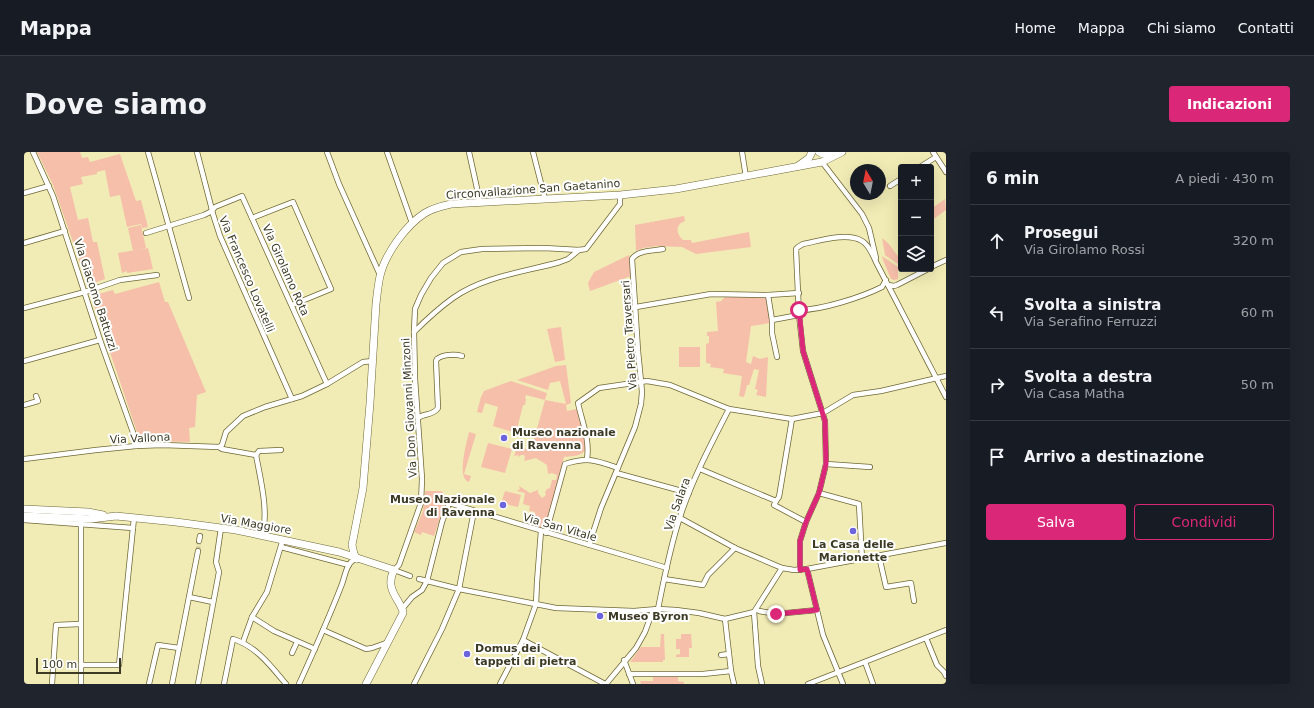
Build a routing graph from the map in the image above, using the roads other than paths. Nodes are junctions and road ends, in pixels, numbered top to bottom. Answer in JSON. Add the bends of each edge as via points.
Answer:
{"nodes":[{"id":1,"x":33,"y":152,"type":"edge"},
{"id":2,"x":148,"y":152,"type":"edge"},
{"id":3,"x":197,"y":152,"type":"edge"},
{"id":4,"x":327,"y":152,"type":"edge"},
{"id":5,"x":387,"y":152,"type":"edge"},
{"id":6,"x":469,"y":152,"type":"edge"},
{"id":7,"x":533,"y":152,"type":"edge"},
{"id":8,"x":742,"y":152,"type":"edge"},
{"id":9,"x":819,"y":152,"type":"edge"},
{"id":10,"x":834,"y":152,"type":"edge"},
{"id":11,"x":842,"y":152,"type":"edge"},
{"id":12,"x":933,"y":152,"type":"edge"},
{"id":13,"x":808,"y":154,"type":"edge"},
{"id":14,"x":936,"y":157,"type":"junction"},
{"id":15,"x":822,"y":162,"type":"junction"},
{"id":16,"x":925,"y":164,"type":"edge"},
{"id":17,"x":797,"y":167,"type":"junction"},
{"id":18,"x":946,"y":172,"type":"edge"},
{"id":19,"x":746,"y":176,"type":"junction"},
{"id":20,"x":898,"y":181,"type":"edge"},
{"id":21,"x":49,"y":186,"type":"junction"},
{"id":22,"x":890,"y":186,"type":"dead end"},
{"id":23,"x":24,"y":193,"type":"edge"},
{"id":24,"x":620,"y":195,"type":"junction"},
{"id":25,"x":543,"y":198,"type":"junction"},
{"id":26,"x":480,"y":202,"type":"junction"},
{"id":27,"x":212,"y":212,"type":"junction"},
{"id":28,"x":252,"y":218,"type":"junction"},
{"id":29,"x":412,"y":223,"type":"junction"},
{"id":30,"x":168,"y":226,"type":"junction"},
{"id":31,"x":65,"y":231,"type":"junction"},
{"id":32,"x":146,"y":233,"type":"dead end"},
{"id":33,"x":24,"y":243,"type":"edge"},
{"id":34,"x":579,"y":250,"type":"junction"},
{"id":35,"x":663,"y":250,"type":"dead end"},
{"id":36,"x":946,"y":260,"type":"edge"},
{"id":37,"x":876,"y":262,"type":"junction"},
{"id":38,"x":934,"y":266,"type":"edge"},
{"id":39,"x":922,"y":272,"type":"edge"},
{"id":40,"x":157,"y":275,"type":"dead end"},
{"id":41,"x":380,"y":275,"type":"junction"},
{"id":42,"x":886,"y":280,"type":"junction"},
{"id":43,"x":888,"y":285,"type":"junction"},
{"id":44,"x":85,"y":292,"type":"junction"},
{"id":45,"x":799,"y":293,"type":"junction"},
{"id":46,"x":768,"y":295,"type":"junction"},
{"id":47,"x":188,"y":298,"type":"dead end"},
{"id":48,"x":292,"y":305,"type":"junction"},
{"id":49,"x":636,"y":307,"type":"junction"},
{"id":50,"x":24,"y":308,"type":"edge"},
{"id":51,"x":799,"y":313,"type":"junction"},
{"id":52,"x":772,"y":320,"type":"junction"},
{"id":53,"x":414,"y":332,"type":"junction"},
{"id":54,"x":100,"y":340,"type":"junction"},
{"id":55,"x":462,"y":356,"type":"dead end"},
{"id":56,"x":777,"y":356,"type":"dead end"},
{"id":57,"x":24,"y":361,"type":"edge"},
{"id":58,"x":373,"y":361,"type":"junction"},
{"id":59,"x":946,"y":376,"type":"edge"},
{"id":60,"x":936,"y":378,"type":"junction"},
{"id":61,"x":642,"y":381,"type":"junction"},
{"id":62,"x":327,"y":384,"type":"junction"},
{"id":63,"x":36,"y":396,"type":"dead end"},
{"id":64,"x":946,"y":397,"type":"edge"},
{"id":65,"x":292,"y":399,"type":"junction"},
{"id":66,"x":24,"y":405,"type":"edge"},
{"id":67,"x":729,"y":409,"type":"junction"},
{"id":68,"x":823,"y":413,"type":"junction"},
{"id":69,"x":418,"y":418,"type":"junction"},
{"id":70,"x":792,"y":419,"type":"junction"},
{"id":71,"x":136,"y":446,"type":"junction"},
{"id":72,"x":219,"y":447,"type":"junction"},
{"id":73,"x":281,"y":450,"type":"dead end"},
{"id":74,"x":256,"y":455,"type":"junction"},
{"id":75,"x":587,"y":459,"type":"junction"},
{"id":76,"x":24,"y":460,"type":"edge"},
{"id":77,"x":826,"y":464,"type":"junction"},
{"id":78,"x":870,"y":467,"type":"dead end"},
{"id":79,"x":700,"y":468,"type":"junction"},
{"id":80,"x":617,"y":470,"type":"junction"},
{"id":81,"x":689,"y":493,"type":"junction"},
{"id":82,"x":819,"y":493,"type":"junction"},
{"id":83,"x":776,"y":501,"type":"junction"},
{"id":84,"x":24,"y":509,"type":"edge"},
{"id":85,"x":474,"y":511,"type":"junction"},
{"id":86,"x":24,"y":516,"type":"edge"},
{"id":87,"x":82,"y":518,"type":"junction"},
{"id":88,"x":134,"y":518,"type":"junction"},
{"id":89,"x":680,"y":518,"type":"junction"},
{"id":90,"x":24,"y":520,"type":"edge"},
{"id":91,"x":806,"y":522,"type":"junction"},
{"id":92,"x":133,"y":528,"type":"junction"},
{"id":93,"x":221,"y":528,"type":"junction"},
{"id":94,"x":544,"y":532,"type":"junction"},
{"id":95,"x":263,"y":535,"type":"junction"},
{"id":96,"x":283,"y":539,"type":"junction"},
{"id":97,"x":946,"y":543,"type":"edge"},
{"id":98,"x":352,"y":545,"type":"junction"},
{"id":99,"x":589,"y":545,"type":"junction"},
{"id":100,"x":281,"y":547,"type":"junction"},
{"id":101,"x":735,"y":548,"type":"junction"},
{"id":102,"x":198,"y":551,"type":"tunnel mouth"},
{"id":103,"x":339,"y":552,"type":"junction"},
{"id":104,"x":879,"y":556,"type":"junction"},
{"id":105,"x":357,"y":559,"type":"junction"},
{"id":106,"x":862,"y":559,"type":"junction"},
{"id":107,"x":349,"y":564,"type":"junction"},
{"id":108,"x":667,"y":568,"type":"junction"},
{"id":109,"x":782,"y":568,"type":"junction"},
{"id":110,"x":807,"y":569,"type":"junction"},
{"id":111,"x":394,"y":570,"type":"junction"},
{"id":112,"x":800,"y":570,"type":"junction"},
{"id":113,"x":410,"y":576,"type":"dead end"},
{"id":114,"x":419,"y":579,"type":"dead end"},
{"id":115,"x":664,"y":579,"type":"junction"},
{"id":116,"x":428,"y":581,"type":"junction"},
{"id":117,"x":459,"y":589,"type":"junction"},
{"id":118,"x":189,"y":597,"type":"junction"},
{"id":119,"x":914,"y":601,"type":"dead end"},
{"id":120,"x":213,"y":602,"type":"junction"},
{"id":121,"x":536,"y":604,"type":"junction"},
{"id":122,"x":402,"y":609,"type":"junction"},
{"id":123,"x":655,"y":610,"type":"junction"},
{"id":124,"x":759,"y":610,"type":"dead end"},
{"id":125,"x":817,"y":610,"type":"junction"},
{"id":126,"x":754,"y":612,"type":"junction"},
{"id":127,"x":252,"y":617,"type":"junction"},
{"id":128,"x":723,"y":619,"type":"junction"},
{"id":129,"x":80,"y":624,"type":"junction"},
{"id":130,"x":323,"y":630,"type":"junction"},
{"id":131,"x":946,"y":630,"type":"edge"},
{"id":132,"x":926,"y":638,"type":"junction"},
{"id":133,"x":523,"y":640,"type":"junction"},
{"id":134,"x":390,"y":641,"type":"junction"},
{"id":135,"x":243,"y":642,"type":"junction"},
{"id":136,"x":297,"y":642,"type":"junction"},
{"id":137,"x":179,"y":648,"type":"junction"},
{"id":138,"x":315,"y":649,"type":"junction"},
{"id":139,"x":292,"y":653,"type":"dead end"},
{"id":140,"x":729,"y":654,"type":"junction"},
{"id":141,"x":721,"y":655,"type":"dead end"},
{"id":142,"x":624,"y":660,"type":"junction"},
{"id":143,"x":865,"y":662,"type":"junction"},
{"id":144,"x":81,"y":665,"type":"junction"},
{"id":145,"x":731,"y":671,"type":"junction"},
{"id":146,"x":839,"y":672,"type":"junction"},
{"id":147,"x":629,"y":674,"type":"junction"},
{"id":148,"x":946,"y":676,"type":"edge"},
{"id":149,"x":52,"y":684,"type":"edge"},
{"id":150,"x":81,"y":684,"type":"edge"},
{"id":151,"x":149,"y":684,"type":"edge"},
{"id":152,"x":172,"y":684,"type":"edge"},
{"id":153,"x":198,"y":684,"type":"edge"},
{"id":154,"x":224,"y":684,"type":"edge"},
{"id":155,"x":286,"y":684,"type":"edge"},
{"id":156,"x":299,"y":684,"type":"edge"},
{"id":157,"x":367,"y":684,"type":"edge"},
{"id":158,"x":414,"y":684,"type":"edge"},
{"id":159,"x":500,"y":684,"type":"edge"},
{"id":160,"x":606,"y":684,"type":"edge"},
{"id":161,"x":633,"y":684,"type":"edge"},
{"id":162,"x":734,"y":684,"type":"edge"},
{"id":163,"x":762,"y":684,"type":"edge"},
{"id":164,"x":808,"y":684,"type":"edge"},
{"id":165,"x":843,"y":684,"type":"edge"},
{"id":166,"x":874,"y":684,"type":"edge"}],
"edges":[{"from":1,"to":21,"type":"street","name":"Via Giacomo Battuzzi"},
{"from":2,"to":30,"type":"street"},
{"from":3,"to":27,"type":"street","name":"Via Francesco Lovatelli"},
{"from":4,"to":41,"type":"street"},
{"from":5,"to":29,"type":"street"},
{"from":6,"to":26,"type":"street"},
{"from":7,"to":25,"type":"street"},
{"from":8,"to":19,"type":"street"},
{"from":9,"to":10,"type":"street","via":[[827,155]]},
{"from":11,"to":15,"type":"street","name":"Circonvallazione San Gaetanino"},
{"from":12,"to":14,"type":"street"},
{"from":13,"to":15,"type":"street"},
{"from":13,"to":17,"type":"street"},
{"from":14,"to":16,"type":"street"},
{"from":14,"to":18,"type":"street"},
{"from":15,"to":17,"type":"street","name":"Circonvallazione San Gaetanino"},
{"from":15,"to":37,"type":"street","via":[[862,214],[869,228]]},
{"from":17,"to":19,"type":"street","name":"Circonvallazione San Gaetanino"},
{"from":19,"to":24,"type":"street","name":"Circonvallazione San Gaetanino","via":[[676,189]]},
{"from":20,"to":22,"type":"street"},
{"from":21,"to":23,"type":"street"},
{"from":21,"to":31,"type":"street","name":"Via Giacomo Battuzzi"},
{"from":24,"to":25,"type":"street","name":"Circonvallazione San Gaetanino"},
{"from":24,"to":34,"type":"street","name":"Via Don Giovanni Minzoni","via":[[620,204],[588,247]]},
{"from":25,"to":26,"type":"street","name":"Circonvallazione San Gaetanino"},
{"from":26,"to":29,"type":"street","name":"Circonvallazione San Gaetanino","via":[[438,207],[424,213]]},
{"from":27,"to":28,"type":"street","name":"Via Girolamo Rota","via":[[215,207],[242,196]]},
{"from":27,"to":30,"type":"street"},
{"from":27,"to":65,"type":"street","name":"Via Francesco Lovatelli","via":[[220,236]]},
{"from":28,"to":48,"type":"street","name":"Via Girolamo Rota"},
{"from":28,"to":48,"type":"street","via":[[293,202],[331,289]]},
{"from":29,"to":41,"type":"street","name":"Circonvallazione San Gaetanino","via":[[386,260]]},
{"from":30,"to":32,"type":"street"},
{"from":30,"to":47,"type":"street"},
{"from":31,"to":33,"type":"street"},
{"from":31,"to":44,"type":"street","name":"Via Giacomo Battuzzi"},
{"from":34,"to":53,"type":"street","name":"Via Don Giovanni Minzoni","via":[[560,262],[474,287],[454,297]]},
{"from":34,"to":53,"type":"street","via":[[482,249],[461,252],[443,263],[421,295],[415,309]]},
{"from":35,"to":49,"type":"street","name":"Via Pietro Traversari","via":[[639,254],[632,259]]},
{"from":36,"to":38,"type":"street"},
{"from":37,"to":42,"type":"street"},
{"from":37,"to":45,"type":"street","via":[[862,241],[851,238],[803,244],[796,250]]},
{"from":39,"to":43,"type":"street","via":[[897,285]]},
{"from":40,"to":44,"type":"street","via":[[120,280]]},
{"from":41,"to":58,"type":"street","name":"Circonvallazione San Gaetanino"},
{"from":42,"to":43,"type":"street"},
{"from":42,"to":51,"type":"street","via":[[882,287]]},
{"from":43,"to":60,"type":"street"},
{"from":44,"to":50,"type":"street"},
{"from":44,"to":54,"type":"street","name":"Via Giacomo Battuzzi"},
{"from":45,"to":46,"type":"street"},
{"from":45,"to":51,"type":"street"},
{"from":46,"to":49,"type":"street","via":[[711,294]]},
{"from":46,"to":52,"type":"street"},
{"from":48,"to":62,"type":"street","name":"Via Girolamo Rota"},
{"from":49,"to":61,"type":"street","name":"Via Pietro Traversari"},
{"from":51,"to":52,"type":"street"},
{"from":51,"to":68,"type":"street","via":[[803,351]]},
{"from":52,"to":56,"type":"street"},
{"from":53,"to":69,"type":"street","name":"Via Don Giovanni Minzoni"},
{"from":54,"to":57,"type":"street"},
{"from":54,"to":71,"type":"street","name":"Via Giacomo Battuzzi"},
{"from":55,"to":69,"type":"street","via":[[444,356],[438,359],[438,408],[434,413]]},
{"from":58,"to":62,"type":"street","via":[[363,362]]},
{"from":58,"to":98,"type":"street","name":"Circonvallazione San Gaetanino","via":[[362,488]]},
{"from":59,"to":60,"type":"street"},
{"from":60,"to":64,"type":"street"},
{"from":60,"to":68,"type":"street","via":[[854,395]]},
{"from":61,"to":67,"type":"street","via":[[670,385]]},
{"from":61,"to":75,"type":"street","via":[[599,388],[578,403],[589,448]]},
{"from":61,"to":80,"type":"street","name":"Via Pietro Traversari","via":[[636,427]]},
{"from":62,"to":65,"type":"street"},
{"from":63,"to":66,"type":"street","via":[[38,401]]},
{"from":65,"to":72,"type":"street","via":[[243,416],[226,432]]},
{"from":67,"to":70,"type":"street"},
{"from":67,"to":79,"type":"street","name":"Via Salara"},
{"from":68,"to":70,"type":"street"},
{"from":68,"to":77,"type":"street"},
{"from":69,"to":111,"type":"street","name":"Via Don Giovanni Minzoni","via":[[421,503],[399,565]]},
{"from":70,"to":83,"type":"street","via":[[779,497]]},
{"from":71,"to":72,"type":"street","name":"Via Vallona"},
{"from":71,"to":76,"type":"street","name":"Via Vallona"},
{"from":72,"to":74,"type":"street","name":"Via Vallona"},
{"from":73,"to":74,"type":"street","via":[[259,451]]},
{"from":74,"to":95,"type":"street","via":[[265,503]]},
{"from":75,"to":80,"type":"street"},
{"from":75,"to":94,"type":"street","via":[[565,464]]},
{"from":77,"to":78,"type":"street"},
{"from":77,"to":82,"type":"street"},
{"from":79,"to":81,"type":"street","name":"Via Salara"},
{"from":79,"to":83,"type":"street"},
{"from":80,"to":81,"type":"street"},
{"from":80,"to":99,"type":"street","name":"Via Pietro Traversari"},
{"from":81,"to":89,"type":"street","name":"Via Salara"},
{"from":82,"to":91,"type":"street"},
{"from":82,"to":106,"type":"street","via":[[859,504]]},
{"from":83,"to":91,"type":"street","via":[[774,505]]},
{"from":84,"to":87,"type":"street","name":"Via Maggiore"},
{"from":85,"to":94,"type":"street","name":"Via San Vitale"},
{"from":85,"to":116,"type":"street","name":"Via San Vitale","via":[[449,503]]},
{"from":85,"to":117,"type":"street"},
{"from":86,"to":87,"type":"street","name":"Via Maggiore"},
{"from":87,"to":88,"type":"street","name":"Via Maggiore"},
{"from":87,"to":90,"type":"street","name":"Via Maggiore"},
{"from":87,"to":92,"type":"street","name":"Via Maggiore"},
{"from":87,"to":129,"type":"street"},
{"from":88,"to":92,"type":"street"},
{"from":88,"to":93,"type":"street","name":"Via Maggiore"},
{"from":89,"to":101,"type":"street"},
{"from":89,"to":108,"type":"street","name":"Via Salara"},
{"from":91,"to":112,"type":"street","via":[[800,541]]},
{"from":92,"to":144,"type":"street","via":[[119,665]]},
{"from":93,"to":95,"type":"street","name":"Via Maggiore"},
{"from":93,"to":120,"type":"street","via":[[216,562],[219,572]]},
{"from":94,"to":99,"type":"street","name":"Via San Vitale"},
{"from":94,"to":121,"type":"street"},
{"from":95,"to":96,"type":"street","name":"Via Maggiore"},
{"from":96,"to":100,"type":"street"},
{"from":96,"to":103,"type":"street","name":"Via Maggiore"},
{"from":97,"to":104,"type":"street"},
{"from":98,"to":103,"type":"street"},
{"from":98,"to":105,"type":"street","name":"Circonvallazione San Gaetanino"},
{"from":99,"to":108,"type":"street","name":"Via San Vitale"},
{"from":100,"to":107,"type":"street","name":"Via Maggiore"},
{"from":100,"to":127,"type":"street","via":[[267,592]]},
{"from":101,"to":109,"type":"street"},
{"from":101,"to":115,"type":"street","via":[[708,575],[703,586]]},
{"from":102,"to":118,"type":"street"},
{"from":103,"to":105,"type":"street","name":"Via Maggiore"},
{"from":103,"to":107,"type":"street","via":[[349,559]]},
{"from":104,"to":106,"type":"street"},
{"from":104,"to":119,"type":"street","via":[[886,587],[911,583]]},
{"from":105,"to":107,"type":"street"},
{"from":105,"to":111,"type":"street","name":"Via Maggiore"},
{"from":106,"to":110,"type":"street"},
{"from":107,"to":130,"type":"street"},
{"from":108,"to":115,"type":"street","name":"Via Salara"},
{"from":109,"to":112,"type":"street"},
{"from":109,"to":126,"type":"street"},
{"from":110,"to":112,"type":"street"},
{"from":110,"to":125,"type":"street"},
{"from":111,"to":113,"type":"street"},
{"from":111,"to":122,"type":"street","via":[[390,584]]},
{"from":114,"to":116,"type":"street"},
{"from":115,"to":123,"type":"street","name":"Via Salara"},
{"from":116,"to":117,"type":"street"},
{"from":116,"to":122,"type":"street"},
{"from":117,"to":121,"type":"street"},
{"from":117,"to":158,"type":"street"},
{"from":118,"to":120,"type":"street"},
{"from":118,"to":137,"type":"street"},
{"from":120,"to":153,"type":"street"},
{"from":121,"to":123,"type":"street","via":[[590,610]]},
{"from":121,"to":133,"type":"street"},
{"from":122,"to":134,"type":"street","via":[[403,613]]},
{"from":123,"to":128,"type":"street","via":[[699,613]]},
{"from":123,"to":142,"type":"street","name":"Via Salara","via":[[636,648]]},
{"from":124,"to":125,"type":"street","via":[[776,614]]},
{"from":125,"to":146,"type":"street","via":[[827,646]]},
{"from":126,"to":128,"type":"street"},
{"from":126,"to":163,"type":"street"},
{"from":127,"to":135,"type":"street"},
{"from":127,"to":136,"type":"street"},
{"from":128,"to":140,"type":"street"},
{"from":129,"to":144,"type":"street"},
{"from":129,"to":149,"type":"street","via":[[56,625]]},
{"from":130,"to":134,"type":"street","via":[[366,649]]},
{"from":130,"to":138,"type":"street"},
{"from":131,"to":132,"type":"street"},
{"from":132,"to":143,"type":"street"},
{"from":132,"to":148,"type":"street","via":[[937,665]]},
{"from":133,"to":159,"type":"street"},
{"from":133,"to":160,"type":"street"},
{"from":134,"to":157,"type":"street"},
{"from":135,"to":154,"type":"street","via":[[233,639]]},
{"from":135,"to":155,"type":"street","via":[[259,654]]},
{"from":136,"to":138,"type":"street"},
{"from":136,"to":139,"type":"street"},
{"from":137,"to":151,"type":"street","via":[[158,645]]},
{"from":137,"to":152,"type":"street"},
{"from":138,"to":156,"type":"street"},
{"from":140,"to":141,"type":"street"},
{"from":140,"to":145,"type":"street"},
{"from":142,"to":147,"type":"street"},
{"from":142,"to":160,"type":"street","name":"Via Salara"},
{"from":143,"to":146,"type":"street"},
{"from":143,"to":166,"type":"street"},
{"from":144,"to":150,"type":"street"},
{"from":145,"to":147,"type":"street","via":[[703,674]]},
{"from":145,"to":162,"type":"street"},
{"from":146,"to":164,"type":"street"},
{"from":146,"to":165,"type":"street"},
{"from":147,"to":161,"type":"street"}]}
